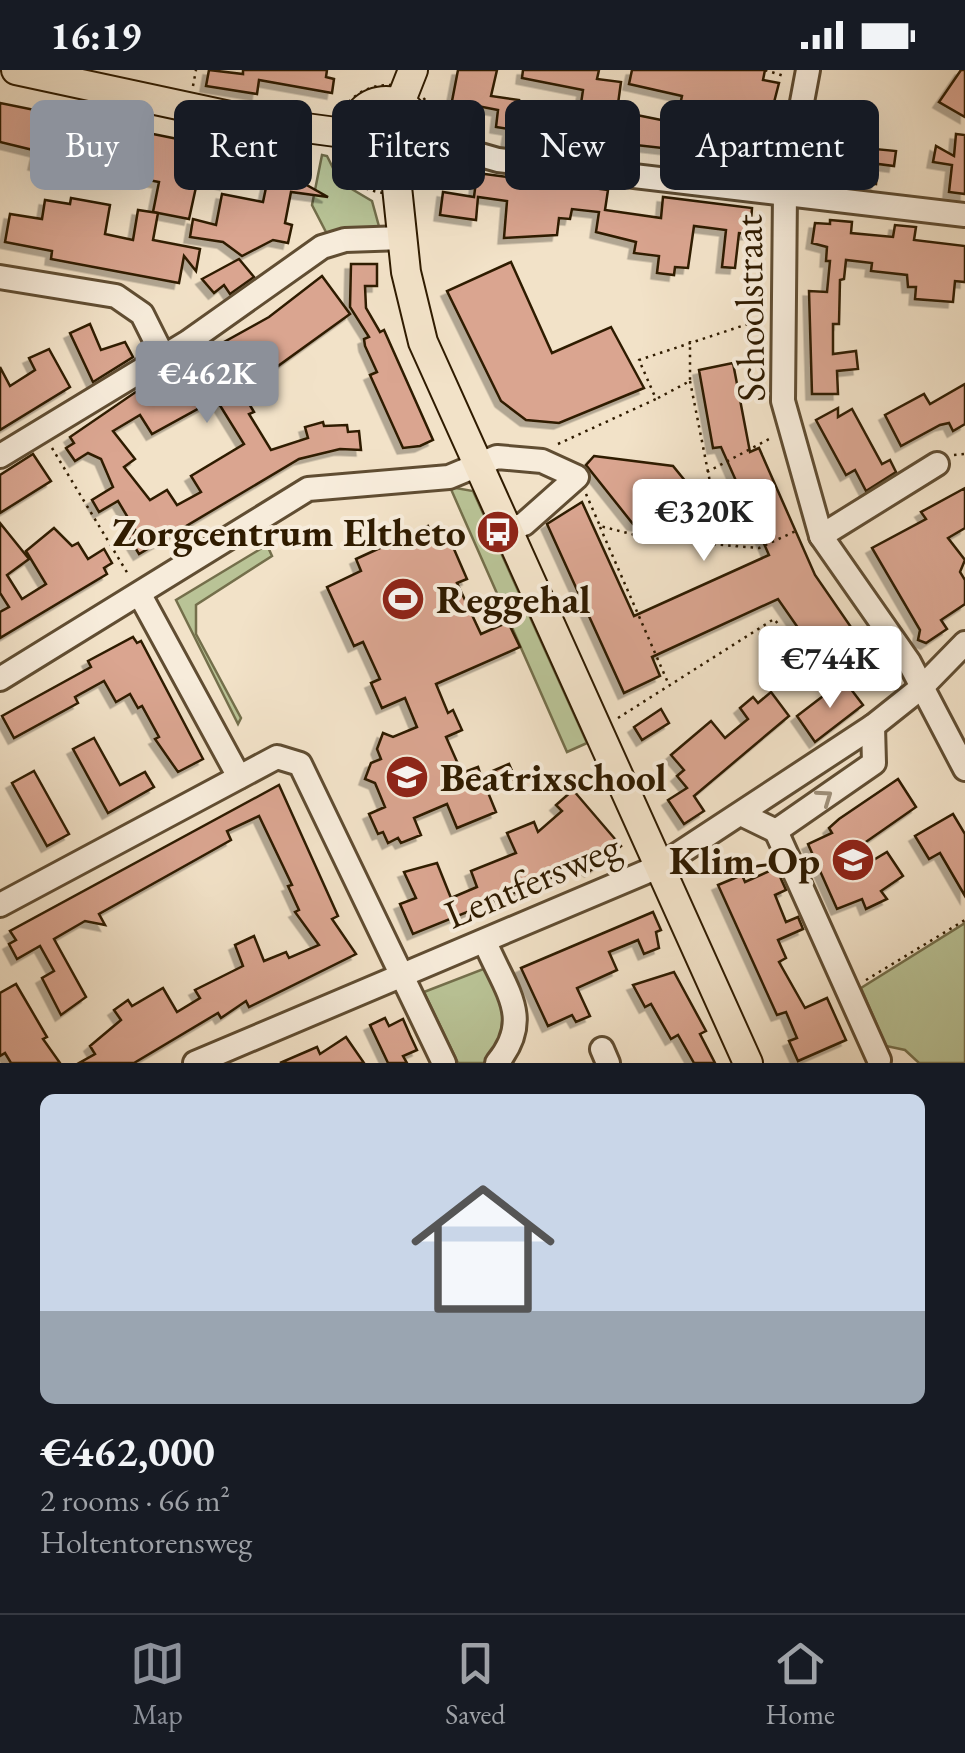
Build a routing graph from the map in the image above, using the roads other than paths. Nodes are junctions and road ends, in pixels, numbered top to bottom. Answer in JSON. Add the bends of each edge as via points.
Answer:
{"nodes":[{"id":1,"x":16,"y":70,"type":"edge"},
{"id":2,"x":806,"y":76,"type":"edge"},
{"id":3,"x":406,"y":87,"type":"edge"},
{"id":4,"x":381,"y":100,"type":"edge"},
{"id":5,"x":332,"y":132,"type":"edge"},
{"id":6,"x":485,"y":157,"type":"edge"},
{"id":7,"x":397,"y":190,"type":"edge"},
{"id":8,"x":785,"y":194,"type":"junction"},
{"id":9,"x":965,"y":215,"type":"edge"},
{"id":10,"x":403,"y":238,"type":"junction"},
{"id":11,"x":0,"y":277,"type":"edge"},
{"id":12,"x":163,"y":356,"type":"junction"},
{"id":13,"x":0,"y":456,"type":"edge"},
{"id":14,"x":937,"y":464,"type":"dead end"},
{"id":15,"x":480,"y":467,"type":"junction"},
{"id":16,"x":818,"y":529,"type":"junction"},
{"id":17,"x":510,"y":530,"type":"junction"},
{"id":18,"x":140,"y":595,"type":"junction"},
{"id":19,"x":965,"y":643,"type":"edge"},
{"id":20,"x":0,"y":679,"type":"edge"},
{"id":21,"x":922,"y":687,"type":"junction"},
{"id":22,"x":873,"y":726,"type":"junction"},
{"id":23,"x":965,"y":770,"type":"edge"},
{"id":24,"x":239,"y":777,"type":"junction"},
{"id":25,"x":744,"y":815,"type":"junction"},
{"id":26,"x":776,"y":831,"type":"junction"},
{"id":27,"x":660,"y":866,"type":"junction"},
{"id":28,"x":0,"y":905,"type":"edge"},
{"id":29,"x":485,"y":942,"type":"junction"},
{"id":30,"x":400,"y":975,"type":"junction"},
{"id":31,"x":884,"y":1062,"type":"edge"},
{"id":32,"x":195,"y":1063,"type":"edge"},
{"id":33,"x":444,"y":1063,"type":"edge"},
{"id":34,"x":497,"y":1063,"type":"edge"},
{"id":35,"x":748,"y":1063,"type":"edge"}],
"edges":[{"from":1,"to":5,"type":"main road","via":[[254,122]]},
{"from":2,"to":8,"type":"street","name":"Schoolstraat"},
{"from":3,"to":4,"type":"main road"},
{"from":6,"to":8,"type":"street"},
{"from":7,"to":10,"type":"main road"},
{"from":8,"to":9,"type":"street"},
{"from":8,"to":16,"type":"street","name":"Schoolstraat","via":[[783,401]]},
{"from":10,"to":12,"type":"street","via":[[322,247]]},
{"from":10,"to":15,"type":"main road","via":[[423,342]]},
{"from":11,"to":12,"type":"street","via":[[116,296],[142,314]]},
{"from":12,"to":13,"type":"street"},
{"from":14,"to":16,"type":"street"},
{"from":15,"to":17,"type":"main road"},
{"from":15,"to":17,"type":"street","via":[[498,458],[542,461],[578,476]]},
{"from":15,"to":18,"type":"street","via":[[450,477],[308,490]]},
{"from":16,"to":21,"type":"street","name":"Schoolstraat"},
{"from":17,"to":27,"type":"main road"},
{"from":18,"to":20,"type":"street"},
{"from":18,"to":24,"type":"street"},
{"from":19,"to":21,"type":"street","name":"Lentfersweg"},
{"from":21,"to":22,"type":"street","name":"Lentfersweg"},
{"from":21,"to":23,"type":"street","name":"Schoolstraat"},
{"from":22,"to":25,"type":"street","name":"Lentfersweg"},
{"from":26,"to":22,"type":"street","one_way":true,"via":[[874,763]]},
{"from":24,"to":28,"type":"street"},
{"from":24,"to":30,"type":"street","via":[[277,757],[300,764]]},
{"from":25,"to":26,"type":"street"},
{"from":25,"to":27,"type":"street","name":"Lentfersweg"},
{"from":26,"to":31,"type":"street"},
{"from":27,"to":29,"type":"street","name":"Lentfersweg"},
{"from":27,"to":35,"type":"main road"},
{"from":29,"to":30,"type":"street","name":"Lentfersweg"},
{"from":29,"to":34,"type":"street","via":[[518,1030]]},
{"from":30,"to":32,"type":"street","name":"Lentfersweg"},
{"from":30,"to":33,"type":"street"}]}
